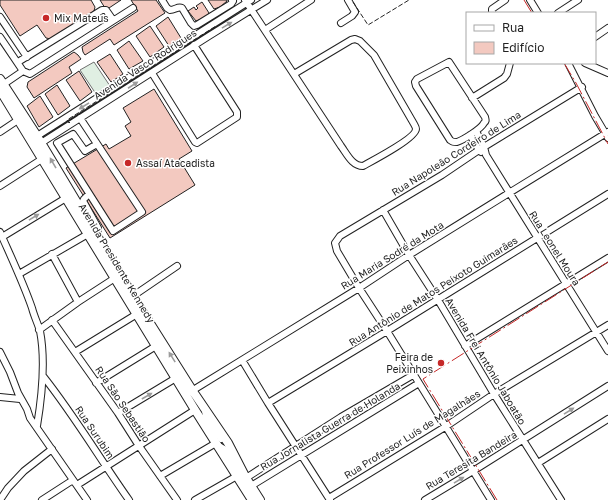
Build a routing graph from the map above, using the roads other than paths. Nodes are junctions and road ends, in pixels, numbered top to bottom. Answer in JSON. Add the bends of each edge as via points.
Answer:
{"nodes":[{"id":1,"x":162,"y":0,"type":"edge"},
{"id":2,"x":232,"y":0,"type":"edge"},
{"id":3,"x":267,"y":0,"type":"edge"},
{"id":4,"x":311,"y":0,"type":"edge"},
{"id":5,"x":348,"y":0,"type":"edge"},
{"id":6,"x":505,"y":0,"type":"edge"},
{"id":7,"x":530,"y":0,"type":"edge"},
{"id":8,"x":578,"y":0,"type":"edge"},
{"id":9,"x":247,"y":1,"type":"edge"},
{"id":10,"x":132,"y":8,"type":"dead end"},
{"id":11,"x":252,"y":10,"type":"junction"},
{"id":12,"x":220,"y":11,"type":"junction"},
{"id":13,"x":492,"y":12,"type":"edge"},
{"id":14,"x":537,"y":12,"type":"edge"},
{"id":15,"x":560,"y":12,"type":"edge"},
{"id":16,"x":0,"y":17,"type":"edge"},
{"id":17,"x":221,"y":19,"type":"junction"},
{"id":18,"x":113,"y":20,"type":"junction"},
{"id":19,"x":206,"y":20,"type":"junction"},
{"id":20,"x":341,"y":22,"type":"dead end"},
{"id":21,"x":213,"y":24,"type":"junction"},
{"id":22,"x":608,"y":28,"type":"edge"},
{"id":23,"x":9,"y":30,"type":"junction"},
{"id":24,"x":265,"y":30,"type":"junction"},
{"id":25,"x":596,"y":36,"type":"edge"},
{"id":26,"x":0,"y":37,"type":"edge"},
{"id":27,"x":194,"y":45,"type":"junction"},
{"id":28,"x":27,"y":57,"type":"junction"},
{"id":29,"x":18,"y":62,"type":"junction"},
{"id":30,"x":510,"y":64,"type":"edge"},
{"id":31,"x":569,"y":64,"type":"edge"},
{"id":32,"x":587,"y":64,"type":"edge"},
{"id":33,"x":23,"y":71,"type":"junction"},
{"id":34,"x":608,"y":72,"type":"edge"},
{"id":35,"x":152,"y":73,"type":"junction"},
{"id":36,"x":294,"y":74,"type":"junction"},
{"id":37,"x":1,"y":84,"type":"edge"},
{"id":38,"x":582,"y":87,"type":"junction"},
{"id":39,"x":472,"y":98,"type":"junction"},
{"id":40,"x":80,"y":118,"type":"junction"},
{"id":41,"x":62,"y":119,"type":"junction"},
{"id":42,"x":18,"y":120,"type":"junction"},
{"id":43,"x":67,"y":127,"type":"junction"},
{"id":44,"x":0,"y":132,"type":"edge"},
{"id":45,"x":473,"y":133,"type":"junction"},
{"id":46,"x":607,"y":135,"type":"edge"},
{"id":47,"x":36,"y":141,"type":"junction"},
{"id":48,"x":97,"y":144,"type":"junction"},
{"id":49,"x":482,"y":149,"type":"junction"},
{"id":50,"x":42,"y":159,"type":"junction"},
{"id":51,"x":0,"y":186,"type":"edge"},
{"id":52,"x":509,"y":193,"type":"junction"},
{"id":53,"x":89,"y":194,"type":"junction"},
{"id":54,"x":608,"y":194,"type":"edge"},
{"id":55,"x":66,"y":198,"type":"junction"},
{"id":56,"x":383,"y":210,"type":"junction"},
{"id":57,"x":1,"y":234,"type":"edge"},
{"id":58,"x":88,"y":234,"type":"junction"},
{"id":59,"x":97,"y":236,"type":"junction"},
{"id":60,"x":538,"y":238,"type":"junction"},
{"id":61,"x":52,"y":254,"type":"junction"},
{"id":62,"x":409,"y":255,"type":"junction"},
{"id":63,"x":608,"y":258,"type":"edge"},
{"id":64,"x":177,"y":266,"type":"dead end"},
{"id":65,"x":19,"y":274,"type":"junction"},
{"id":66,"x":115,"y":278,"type":"junction"},
{"id":67,"x":566,"y":284,"type":"junction"},
{"id":68,"x":359,"y":288,"type":"junction"},
{"id":69,"x":133,"y":296,"type":"junction"},
{"id":70,"x":438,"y":300,"type":"junction"},
{"id":71,"x":78,"y":302,"type":"junction"},
{"id":72,"x":137,"y":314,"type":"junction"},
{"id":73,"x":52,"y":320,"type":"junction"},
{"id":74,"x":608,"y":325,"type":"edge"},
{"id":75,"x":39,"y":330,"type":"junction"},
{"id":76,"x":387,"y":331,"type":"junction"},
{"id":77,"x":596,"y":332,"type":"junction"},
{"id":78,"x":156,"y":346,"type":"junction"},
{"id":79,"x":465,"y":346,"type":"junction"},
{"id":80,"x":608,"y":351,"type":"edge"},
{"id":81,"x":0,"y":352,"type":"edge"},
{"id":82,"x":75,"y":352,"type":"junction"},
{"id":83,"x":242,"y":360,"type":"junction"},
{"id":84,"x":413,"y":375,"type":"junction"},
{"id":85,"x":43,"y":376,"type":"junction"},
{"id":86,"x":176,"y":378,"type":"junction"},
{"id":87,"x":96,"y":383,"type":"junction"},
{"id":88,"x":419,"y":383,"type":"junction"},
{"id":89,"x":608,"y":386,"type":"edge"},
{"id":90,"x":189,"y":392,"type":"junction"},
{"id":91,"x":494,"y":394,"type":"junction"},
{"id":92,"x":377,"y":396,"type":"junction"},
{"id":93,"x":0,"y":397,"type":"edge"},
{"id":94,"x":20,"y":399,"type":"junction"},
{"id":95,"x":268,"y":403,"type":"junction"},
{"id":96,"x":383,"y":406,"type":"junction"},
{"id":97,"x":195,"y":410,"type":"junction"},
{"id":98,"x":118,"y":413,"type":"junction"},
{"id":99,"x":341,"y":417,"type":"junction"},
{"id":100,"x":608,"y":419,"type":"edge"},
{"id":101,"x":37,"y":426,"type":"junction"},
{"id":102,"x":445,"y":426,"type":"junction"},
{"id":103,"x":347,"y":427,"type":"junction"},
{"id":104,"x":523,"y":440,"type":"junction"},
{"id":105,"x":217,"y":444,"type":"junction"},
{"id":106,"x":139,"y":446,"type":"junction"},
{"id":107,"x":295,"y":446,"type":"junction"},
{"id":108,"x":52,"y":449,"type":"junction"},
{"id":109,"x":301,"y":455,"type":"junction"},
{"id":110,"x":538,"y":463,"type":"junction"},
{"id":111,"x":106,"y":467,"type":"junction"},
{"id":112,"x":473,"y":472,"type":"junction"},
{"id":113,"x":160,"y":476,"type":"junction"},
{"id":114,"x":237,"y":476,"type":"junction"},
{"id":115,"x":246,"y":478,"type":"junction"},
{"id":116,"x":73,"y":480,"type":"junction"},
{"id":117,"x":77,"y":485,"type":"junction"},
{"id":118,"x":251,"y":486,"type":"junction"},
{"id":119,"x":329,"y":499,"type":"edge"},
{"id":120,"x":0,"y":500,"type":"edge"},
{"id":121,"x":42,"y":500,"type":"edge"},
{"id":122,"x":87,"y":500,"type":"edge"},
{"id":123,"x":129,"y":500,"type":"edge"},
{"id":124,"x":177,"y":500,"type":"edge"},
{"id":125,"x":195,"y":500,"type":"edge"},
{"id":126,"x":252,"y":500,"type":"edge"},
{"id":127,"x":260,"y":500,"type":"edge"},
{"id":128,"x":425,"y":500,"type":"edge"},
{"id":129,"x":491,"y":500,"type":"edge"},
{"id":130,"x":561,"y":500,"type":"edge"}],
"edges":[{"from":1,"to":19,"type":"street","via":[[170,10],[182,8],[194,26]]},
{"from":2,"to":12,"type":"street","via":[[231,4]]},
{"from":3,"to":11,"type":"street","name":"Avenida Vasco Rodrigues"},
{"from":4,"to":24,"type":"street"},
{"from":5,"to":20,"type":"street","via":[[355,12]]},
{"from":6,"to":13,"type":"street","via":[[492,9]]},
{"from":7,"to":14,"type":"street"},
{"from":8,"to":15,"type":"street"},
{"from":9,"to":11,"type":"street"},
{"from":9,"to":17,"type":"street","name":"Avenida Vasco Rodrigues"},
{"from":10,"to":18,"type":"street"},
{"from":11,"to":24,"type":"street"},
{"from":27,"to":11,"type":"street","name":"Avenida Vasco Rodrigues","one_way":true},
{"from":12,"to":17,"type":"street"},
{"from":12,"to":19,"type":"street"},
{"from":16,"to":23,"type":"street"},
{"from":17,"to":21,"type":"street","name":"Avenida Vasco Rodrigues"},
{"from":18,"to":28,"type":"street","via":[[106,10],[102,10]]},
{"from":18,"to":33,"type":"street","via":[[30,74]]},
{"from":19,"to":21,"type":"street"},
{"from":21,"to":41,"type":"street","name":"Avenida Vasco Rodrigues","one_way":true},
{"from":22,"to":25,"type":"street"},
{"from":23,"to":26,"type":"street"},
{"from":23,"to":28,"type":"street"},
{"from":24,"to":36,"type":"street"},
{"from":26,"to":29,"type":"street"},
{"from":27,"to":35,"type":"street","name":"Avenida Vasco Rodrigues"},
{"from":27,"to":35,"type":"street","via":[[237,112],[236,117],[197,143]]},
{"from":28,"to":29,"type":"street"},
{"from":29,"to":33,"type":"street"},
{"from":30,"to":39,"type":"street","via":[[504,78]]},
{"from":31,"to":38,"type":"street"},
{"from":32,"to":34,"type":"street"},
{"from":33,"to":37,"type":"street"},
{"from":40,"to":35,"type":"street","name":"Avenida Vasco Rodrigues","one_way":true},
{"from":36,"to":36,"type":"street","via":[[350,40],[360,41],[374,55],[414,124],[416,132],[408,140],[363,166],[356,165]]},
{"from":37,"to":42,"type":"main road","name":"Avenida Presidente Kennedy"},
{"from":37,"to":47,"type":"main road","name":"Avenida Presidente Kennedy"},
{"from":38,"to":46,"type":"street"},
{"from":38,"to":49,"type":"street","name":"Rua Napoleão Cordeiro de Lima"},
{"from":39,"to":45,"type":"street","via":[[486,117],[484,124]]},
{"from":39,"to":45,"type":"street","via":[[449,62],[416,80],[416,86],[452,142]]},
{"from":40,"to":43,"type":"street","name":"Avenida Vasco Rodrigues"},
{"from":40,"to":48,"type":"street"},
{"from":41,"to":43,"type":"street"},
{"from":41,"to":47,"type":"street","name":"Avenida Vasco Rodrigues"},
{"from":42,"to":44,"type":"street"},
{"from":42,"to":47,"type":"main road","name":"Avenida Presidente Kennedy"},
{"from":43,"to":47,"type":"street","name":"Avenida Vasco Rodrigues"},
{"from":45,"to":49,"type":"street"},
{"from":46,"to":52,"type":"street","name":"Rua Maria Sodré da Mota"},
{"from":47,"to":50,"type":"main road","name":"Avenida Presidente Kennedy"},
{"from":59,"to":47,"type":"main road","name":"Avenida Presidente Kennedy","one_way":true},
{"from":48,"to":53,"type":"street","via":[[85,151],[73,134],[57,143]]},
{"from":48,"to":53,"type":"street","via":[[142,212],[113,231]]},
{"from":49,"to":52,"type":"street","name":"Rua Leonel Moura"},
{"from":49,"to":56,"type":"street","name":"Rua Napoleão Cordeiro de Lima"},
{"from":50,"to":51,"type":"street"},
{"from":50,"to":55,"type":"main road","name":"Avenida Presidente Kennedy"},
{"from":52,"to":60,"type":"street","name":"Rua Leonel Moura"},
{"from":52,"to":62,"type":"street","name":"Rua Maria Sodré da Mota"},
{"from":53,"to":59,"type":"street","via":[[83,201],[98,228]]},
{"from":54,"to":60,"type":"street","name":"Rua Antônio de Matos Peixoto Guimarães"},
{"from":57,"to":55,"type":"street","one_way":true},
{"from":55,"to":58,"type":"main road","name":"Avenida Presidente Kennedy"},
{"from":56,"to":62,"type":"street","name":"Avenida Frei Antônio Jaboatão"},
{"from":56,"to":68,"type":"street","name":"Rua Napoleão Cordeiro de Lima","via":[[340,236],[335,243]]},
{"from":57,"to":65,"type":"street"},
{"from":58,"to":61,"type":"street"},
{"from":58,"to":66,"type":"main road","name":"Avenida Presidente Kennedy"},
{"from":59,"to":69,"type":"main road","name":"Avenida Presidente Kennedy"},
{"from":60,"to":67,"type":"street","name":"Rua Leonel Moura"},
{"from":60,"to":70,"type":"street","name":"Rua Antônio de Matos Peixoto Guimarães"},
{"from":61,"to":65,"type":"street"},
{"from":61,"to":71,"type":"street"},
{"from":62,"to":68,"type":"street","name":"Rua Maria Sodré da Mota"},
{"from":62,"to":70,"type":"street","name":"Avenida Frei Antônio Jaboatão"},
{"from":63,"to":67,"type":"street"},
{"from":64,"to":69,"type":"street"},
{"from":65,"to":75,"type":"street"},
{"from":66,"to":71,"type":"street"},
{"from":66,"to":72,"type":"main road","name":"Avenida Presidente Kennedy"},
{"from":67,"to":77,"type":"street","name":"Rua Leonel Moura"},
{"from":67,"to":79,"type":"street"},
{"from":68,"to":76,"type":"street"},
{"from":68,"to":83,"type":"street","name":"Rua Maria Sodré da Mota"},
{"from":90,"to":69,"type":"main road","name":"Avenida Presidente Kennedy","one_way":true},
{"from":70,"to":76,"type":"street","name":"Rua Antônio de Matos Peixoto Guimarães"},
{"from":70,"to":79,"type":"street","name":"Avenida Frei Antônio Jaboatão"},
{"from":71,"to":73,"type":"street"},
{"from":72,"to":78,"type":"main road","name":"Avenida Presidente Kennedy"},
{"from":72,"to":82,"type":"street"},
{"from":73,"to":75,"type":"street"},
{"from":73,"to":82,"type":"street","name":"Rua São Sebastião"},
{"from":74,"to":77,"type":"street","name":"Rua Professor Luís de Magalhães"},
{"from":75,"to":85,"type":"street","via":[[42,341]]},
{"from":76,"to":84,"type":"street"},
{"from":76,"to":95,"type":"street","name":"Rua Antônio de Matos Peixoto Guimarães"},
{"from":77,"to":80,"type":"street","name":"Rua Leonel Moura"},
{"from":77,"to":91,"type":"street","name":"Rua Professor Luís de Magalhães"},
{"from":78,"to":86,"type":"main road","name":"Avenida Presidente Kennedy"},
{"from":78,"to":87,"type":"street"},
{"from":79,"to":91,"type":"street","name":"Avenida Frei Antônio Jaboatão"},
{"from":81,"to":94,"type":"street"},
{"from":82,"to":87,"type":"street","name":"Rua São Sebastião"},
{"from":83,"to":90,"type":"street","name":"Rua Maria Sodré da Mota"},
{"from":83,"to":95,"type":"street"},
{"from":84,"to":88,"type":"street"},
{"from":84,"to":92,"type":"street","name":"Rua Jornalista Guerra de Holanda"},
{"from":85,"to":101,"type":"street"},
{"from":85,"to":111,"type":"street","name":"Rua Surubim"},
{"from":86,"to":90,"type":"main road","name":"Avenida Presidente Kennedy"},
{"from":98,"to":86,"type":"street","one_way":true},
{"from":87,"to":98,"type":"street","name":"Rua São Sebastião"},
{"from":88,"to":96,"type":"street","name":"Rua Jornalista Guerra de Holanda"},
{"from":88,"to":102,"type":"street"},
{"from":104,"to":89,"type":"street","name":"Rua Teresita Bandeira","one_way":true},
{"from":90,"to":97,"type":"main road","name":"Avenida Presidente Kennedy"},
{"from":90,"to":115,"type":"main road","name":"Avenida Presidente Kennedy","via":[[228,443]]},
{"from":91,"to":102,"type":"street","name":"Rua Professor Luís de Magalhães"},
{"from":91,"to":104,"type":"street","name":"Avenida Frei Antônio Jaboatão"},
{"from":92,"to":96,"type":"street"},
{"from":92,"to":99,"type":"street","name":"Rua Jornalista Guerra de Holanda"},
{"from":93,"to":94,"type":"street"},
{"from":94,"to":101,"type":"street"},
{"from":95,"to":107,"type":"street"},
{"from":96,"to":103,"type":"street","name":"Rua Jornalista Guerra de Holanda"},
{"from":97,"to":105,"type":"main road","name":"Avenida Presidente Kennedy"},
{"from":97,"to":106,"type":"street"},
{"from":98,"to":106,"type":"street","name":"Rua São Sebastião"},
{"from":99,"to":103,"type":"street"},
{"from":99,"to":107,"type":"street","name":"Rua Jornalista Guerra de Holanda"},
{"from":100,"to":110,"type":"street"},
{"from":101,"to":108,"type":"street"},
{"from":102,"to":112,"type":"street"},
{"from":102,"to":119,"type":"street","name":"Rua Professor Luís de Magalhães"},
{"from":103,"to":109,"type":"street","name":"Rua Jornalista Guerra de Holanda"},
{"from":104,"to":110,"type":"street","name":"Avenida Frei Antônio Jaboatão"},
{"from":104,"to":112,"type":"street","name":"Rua Teresita Bandeira"},
{"from":105,"to":113,"type":"street"},
{"from":105,"to":114,"type":"main road","name":"Avenida Presidente Kennedy"},
{"from":106,"to":111,"type":"street"},
{"from":106,"to":113,"type":"street","name":"Rua São Sebastião"},
{"from":107,"to":109,"type":"street"},
{"from":107,"to":115,"type":"street","name":"Rua Jornalista Guerra de Holanda"},
{"from":108,"to":116,"type":"street"},
{"from":108,"to":120,"type":"street","via":[[24,471]]},
{"from":109,"to":118,"type":"street","name":"Rua Jornalista Guerra de Holanda"},
{"from":109,"to":119,"type":"street"},
{"from":110,"to":130,"type":"street","name":"Avenida Frei Antônio Jaboatão"},
{"from":111,"to":117,"type":"street"},
{"from":111,"to":123,"type":"street","name":"Rua Surubim"},
{"from":128,"to":112,"type":"street","name":"Rua Teresita Bandeira","one_way":true},
{"from":112,"to":129,"type":"street"},
{"from":113,"to":124,"type":"street","name":"Rua São Sebastião"},
{"from":114,"to":125,"type":"street"},
{"from":114,"to":126,"type":"main road","name":"Avenida Presidente Kennedy"},
{"from":115,"to":118,"type":"main road","name":"Avenida Presidente Kennedy"},
{"from":116,"to":117,"type":"street"},
{"from":116,"to":121,"type":"street"},
{"from":117,"to":122,"type":"street"},
{"from":118,"to":127,"type":"main road","name":"Avenida Presidente Kennedy"}]}
